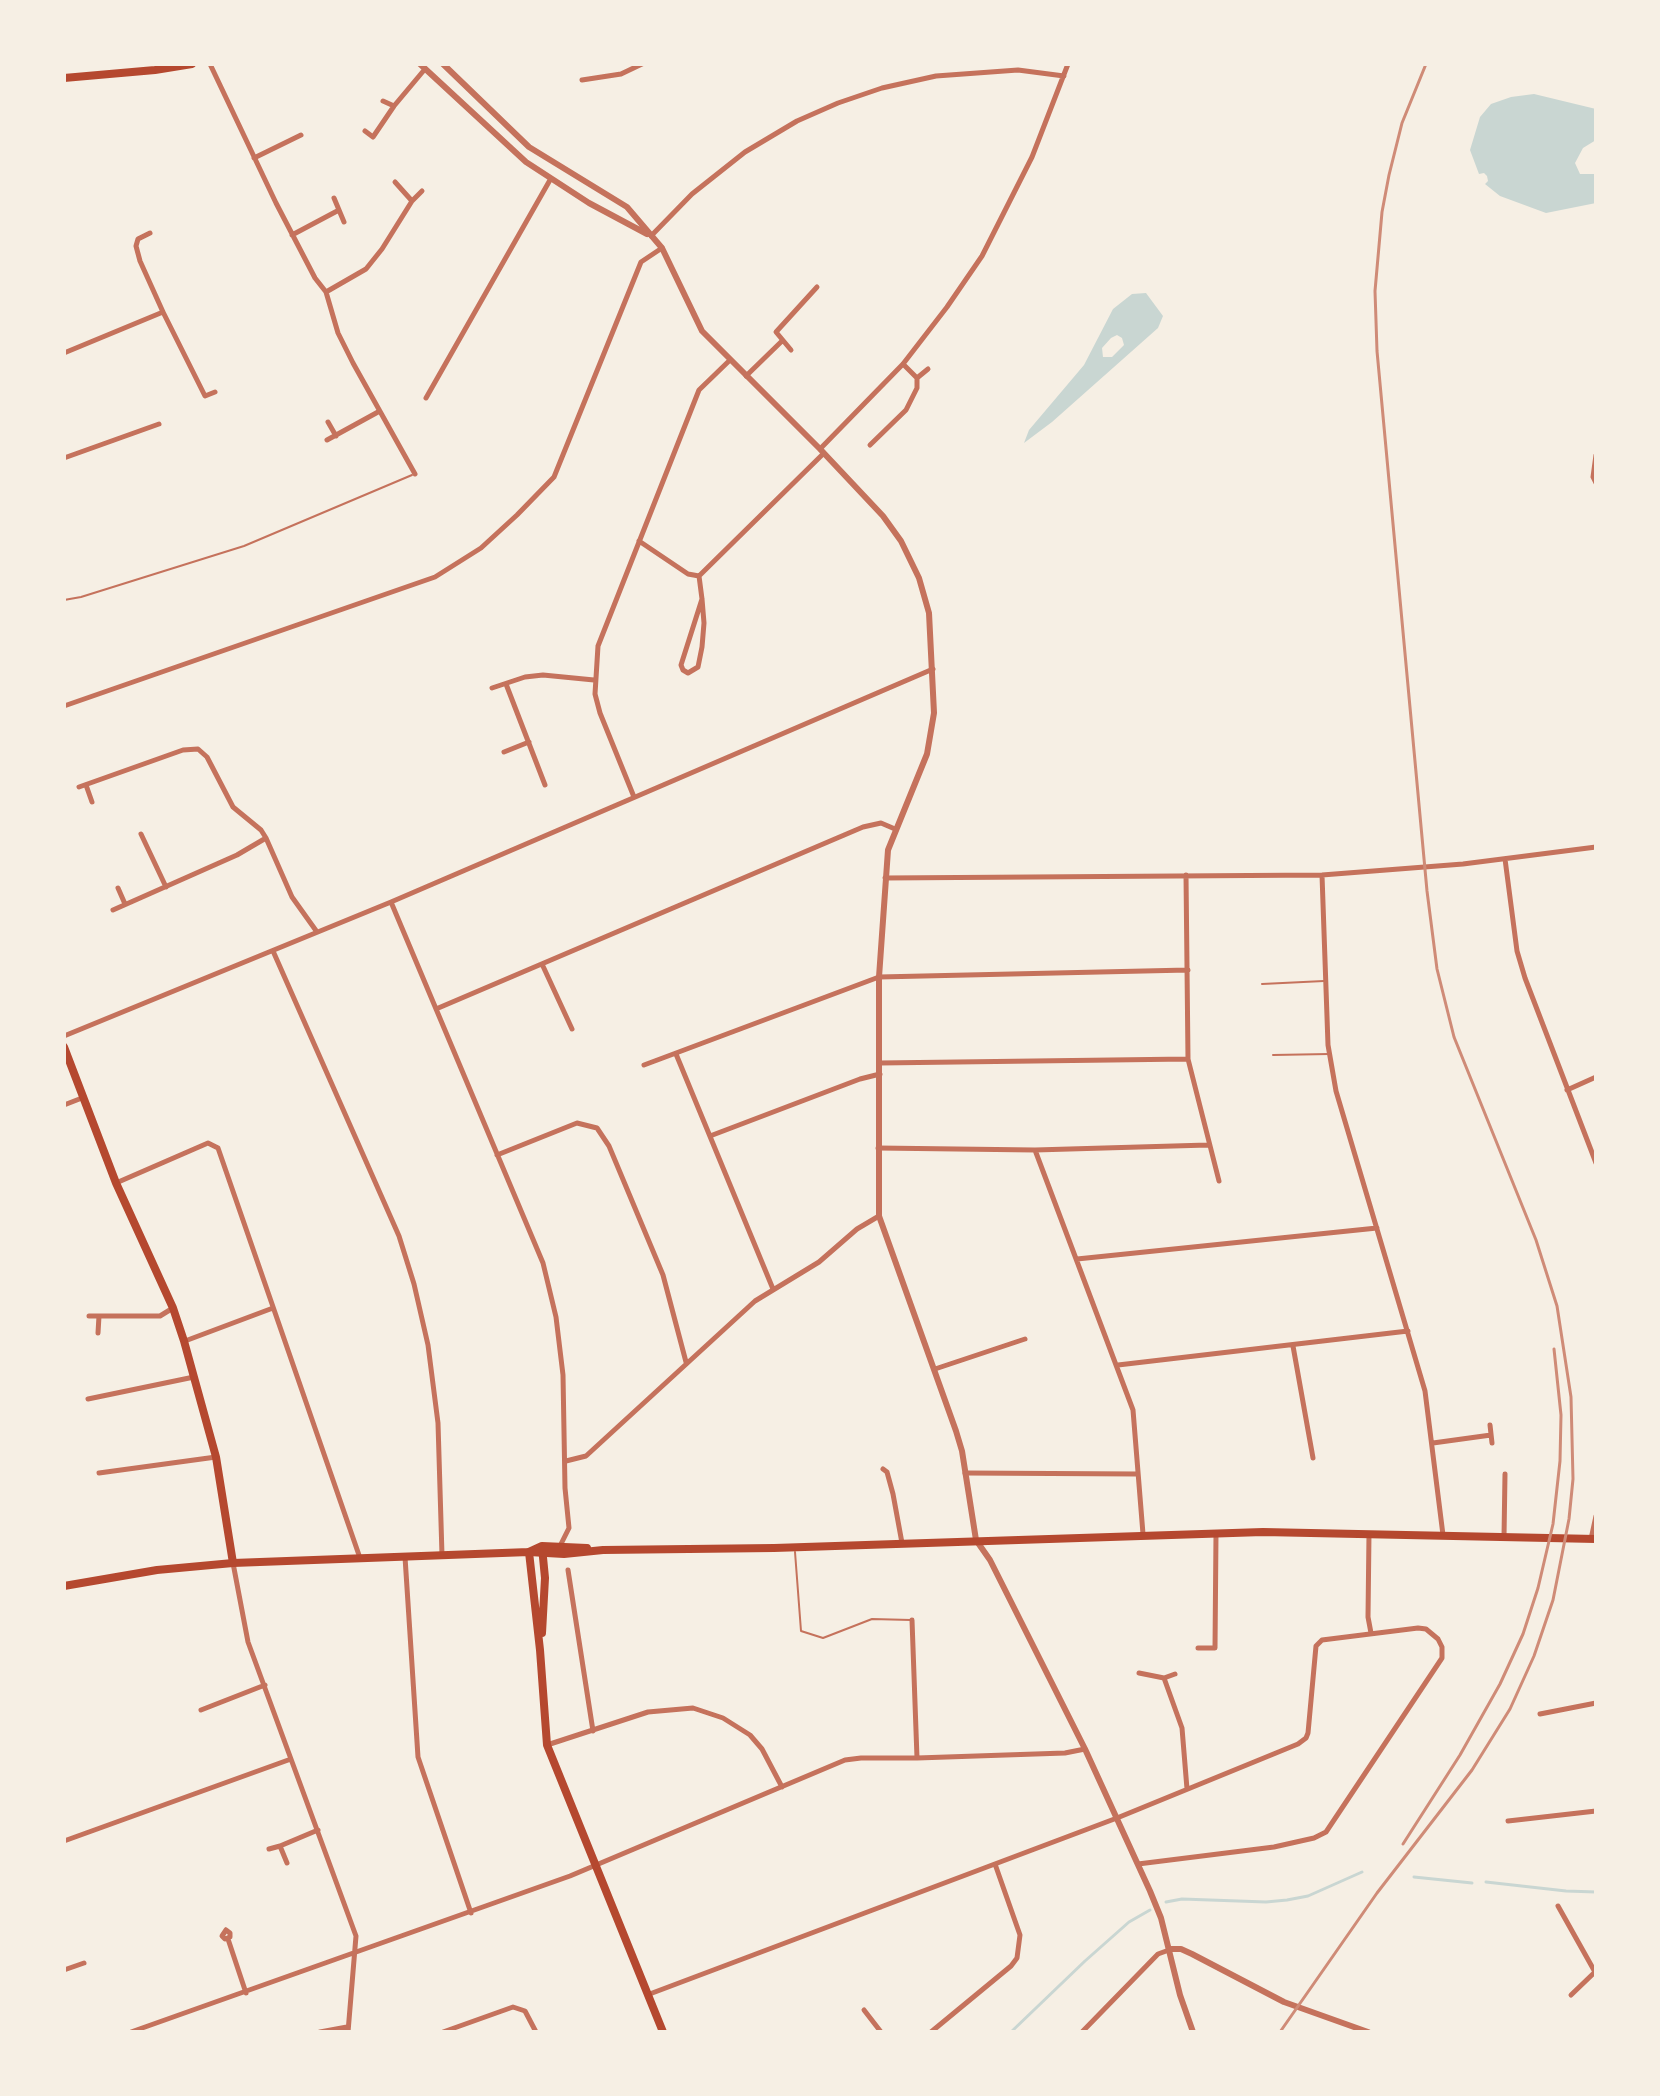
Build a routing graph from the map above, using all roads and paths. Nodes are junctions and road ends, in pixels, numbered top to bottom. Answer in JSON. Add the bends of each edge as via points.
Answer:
{"nodes":[{"id":1,"x":192,"y":64,"type":"edge"},
{"id":2,"x":210,"y":64,"type":"edge"},
{"id":3,"x":443,"y":64,"type":"edge"},
{"id":4,"x":642,"y":64,"type":"edge"},
{"id":5,"x":1068,"y":64,"type":"edge"},
{"id":6,"x":422,"y":67,"type":"edge"},
{"id":7,"x":1064,"y":76,"type":"junction"},
{"id":8,"x":64,"y":78,"type":"edge"},
{"id":9,"x":582,"y":80,"type":"dead end"},
{"id":10,"x":383,"y":101,"type":"dead end"},
{"id":11,"x":394,"y":106,"type":"junction"},
{"id":12,"x":365,"y":131,"type":"dead end"},
{"id":13,"x":301,"y":134,"type":"dead end"},
{"id":14,"x":254,"y":158,"type":"junction"},
{"id":15,"x":550,"y":180,"type":"junction"},
{"id":16,"x":395,"y":182,"type":"dead end"},
{"id":17,"x":422,"y":191,"type":"dead end"},
{"id":18,"x":334,"y":198,"type":"dead end"},
{"id":19,"x":412,"y":201,"type":"junction"},
{"id":20,"x":339,"y":210,"type":"junction"},
{"id":21,"x":344,"y":222,"type":"dead end"},
{"id":22,"x":150,"y":233,"type":"dead end"},
{"id":23,"x":292,"y":235,"type":"junction"},
{"id":24,"x":651,"y":236,"type":"junction"},
{"id":25,"x":662,"y":248,"type":"junction"},
{"id":26,"x":817,"y":287,"type":"dead end"},
{"id":27,"x":326,"y":292,"type":"junction"},
{"id":28,"x":163,"y":312,"type":"junction"},
{"id":29,"x":782,"y":341,"type":"junction"},
{"id":30,"x":791,"y":350,"type":"dead end"},
{"id":31,"x":64,"y":352,"type":"edge"},
{"id":32,"x":730,"y":360,"type":"junction"},
{"id":33,"x":903,"y":364,"type":"junction"},
{"id":34,"x":928,"y":369,"type":"dead end"},
{"id":35,"x":746,"y":376,"type":"junction"},
{"id":36,"x":917,"y":378,"type":"junction"},
{"id":37,"x":215,"y":392,"type":"dead end"},
{"id":38,"x":426,"y":398,"type":"dead end"},
{"id":39,"x":378,"y":412,"type":"junction"},
{"id":40,"x":328,"y":422,"type":"dead end"},
{"id":41,"x":159,"y":424,"type":"dead end"},
{"id":42,"x":336,"y":436,"type":"junction"},
{"id":43,"x":327,"y":440,"type":"dead end"},
{"id":44,"x":870,"y":445,"type":"dead end"},
{"id":45,"x":822,"y":451,"type":"junction"},
{"id":46,"x":1596,"y":455,"type":"edge"},
{"id":47,"x":64,"y":458,"type":"edge"},
{"id":48,"x":415,"y":474,"type":"joint"},
{"id":49,"x":1595,"y":482,"type":"edge"},
{"id":50,"x":639,"y":541,"type":"junction"},
{"id":51,"x":699,"y":576,"type":"junction"},
{"id":52,"x":702,"y":599,"type":"junction"},
{"id":53,"x":64,"y":600,"type":"edge"},
{"id":54,"x":933,"y":669,"type":"junction"},
{"id":55,"x":594,"y":680,"type":"junction"},
{"id":56,"x":506,"y":684,"type":"junction"},
{"id":57,"x":492,"y":688,"type":"dead end"},
{"id":58,"x":64,"y":706,"type":"edge"},
{"id":59,"x":529,"y":742,"type":"junction"},
{"id":60,"x":504,"y":752,"type":"dead end"},
{"id":61,"x":545,"y":785,"type":"dead end"},
{"id":62,"x":634,"y":797,"type":"junction"},
{"id":63,"x":92,"y":802,"type":"dead end"},
{"id":64,"x":895,"y":829,"type":"junction"},
{"id":65,"x":141,"y":834,"type":"dead end"},
{"id":66,"x":266,"y":838,"type":"junction"},
{"id":67,"x":1596,"y":847,"type":"edge"},
{"id":68,"x":1505,"y":859,"type":"junction"},
{"id":69,"x":1186,"y":875,"type":"junction"},
{"id":70,"x":1322,"y":875,"type":"junction"},
{"id":71,"x":885,"y":878,"type":"junction"},
{"id":72,"x":118,"y":888,"type":"dead end"},
{"id":73,"x":166,"y":888,"type":"junction"},
{"id":74,"x":391,"y":902,"type":"junction"},
{"id":75,"x":125,"y":904,"type":"junction"},
{"id":76,"x":113,"y":910,"type":"dead end"},
{"id":77,"x":317,"y":932,"type":"junction"},
{"id":78,"x":273,"y":951,"type":"junction"},
{"id":79,"x":542,"y":964,"type":"junction"},
{"id":80,"x":1188,"y":970,"type":"junction"},
{"id":81,"x":879,"y":977,"type":"junction"},
{"id":82,"x":1326,"y":981,"type":"junction"},
{"id":83,"x":1262,"y":984,"type":"dead end"},
{"id":84,"x":436,"y":1009,"type":"junction"},
{"id":85,"x":572,"y":1029,"type":"dead end"},
{"id":86,"x":64,"y":1036,"type":"edge"},
{"id":87,"x":64,"y":1047,"type":"edge"},
{"id":88,"x":676,"y":1053,"type":"junction"},
{"id":89,"x":1330,"y":1054,"type":"junction"},
{"id":90,"x":1273,"y":1055,"type":"dead end"},
{"id":91,"x":1188,"y":1059,"type":"junction"},
{"id":92,"x":880,"y":1063,"type":"junction"},
{"id":93,"x":644,"y":1065,"type":"dead end"},
{"id":94,"x":880,"y":1074,"type":"junction"},
{"id":95,"x":1596,"y":1077,"type":"edge"},
{"id":96,"x":1567,"y":1090,"type":"junction"},
{"id":97,"x":82,"y":1098,"type":"junction"},
{"id":98,"x":64,"y":1105,"type":"edge"},
{"id":99,"x":710,"y":1136,"type":"junction"},
{"id":100,"x":1208,"y":1145,"type":"junction"},
{"id":101,"x":878,"y":1148,"type":"junction"},
{"id":102,"x":1035,"y":1150,"type":"junction"},
{"id":103,"x":497,"y":1155,"type":"junction"},
{"id":104,"x":1596,"y":1163,"type":"edge"},
{"id":105,"x":1219,"y":1181,"type":"dead end"},
{"id":106,"x":116,"y":1183,"type":"junction"},
{"id":107,"x":879,"y":1216,"type":"junction"},
{"id":108,"x":1377,"y":1228,"type":"junction"},
{"id":109,"x":1077,"y":1259,"type":"junction"},
{"id":110,"x":773,"y":1289,"type":"junction"},
{"id":111,"x":173,"y":1308,"type":"junction"},
{"id":112,"x":273,"y":1308,"type":"junction"},
{"id":113,"x":89,"y":1316,"type":"dead end"},
{"id":114,"x":99,"y":1316,"type":"junction"},
{"id":115,"x":1408,"y":1331,"type":"junction"},
{"id":116,"x":98,"y":1333,"type":"dead end"},
{"id":117,"x":1025,"y":1339,"type":"dead end"},
{"id":118,"x":184,"y":1341,"type":"junction"},
{"id":119,"x":1293,"y":1346,"type":"junction"},
{"id":120,"x":686,"y":1362,"type":"junction"},
{"id":121,"x":1118,"y":1365,"type":"junction"},
{"id":122,"x":935,"y":1369,"type":"junction"},
{"id":123,"x":194,"y":1377,"type":"junction"},
{"id":124,"x":88,"y":1399,"type":"dead end"},
{"id":125,"x":1490,"y":1425,"type":"dead end"},
{"id":126,"x":1491,"y":1435,"type":"junction"},
{"id":127,"x":1433,"y":1443,"type":"junction"},
{"id":128,"x":1492,"y":1443,"type":"dead end"},
{"id":129,"x":216,"y":1457,"type":"junction"},
{"id":130,"x":1313,"y":1458,"type":"dead end"},
{"id":131,"x":566,"y":1461,"type":"junction"},
{"id":132,"x":883,"y":1469,"type":"dead end"},
{"id":133,"x":99,"y":1473,"type":"dead end"},
{"id":134,"x":965,"y":1473,"type":"junction"},
{"id":135,"x":1137,"y":1474,"type":"junction"},
{"id":136,"x":1505,"y":1474,"type":"dead end"},
{"id":137,"x":1596,"y":1516,"type":"edge"},
{"id":138,"x":1216,"y":1533,"type":"junction"},
{"id":139,"x":1143,"y":1534,"type":"junction"},
{"id":140,"x":1369,"y":1534,"type":"junction"},
{"id":141,"x":1443,"y":1536,"type":"junction"},
{"id":142,"x":1504,"y":1537,"type":"junction"},
{"id":143,"x":1594,"y":1539,"type":"edge"},
{"id":144,"x":976,"y":1540,"type":"junction"},
{"id":145,"x":902,"y":1543,"type":"junction"},
{"id":146,"x":560,"y":1546,"type":"junction"},
{"id":147,"x":795,"y":1547,"type":"junction"},
{"id":148,"x":543,"y":1550,"type":"junction"},
{"id":149,"x":603,"y":1550,"type":"junction"},
{"id":150,"x":529,"y":1552,"type":"junction"},
{"id":151,"x":442,"y":1556,"type":"junction"},
{"id":152,"x":405,"y":1557,"type":"junction"},
{"id":153,"x":360,"y":1559,"type":"junction"},
{"id":154,"x":233,"y":1563,"type":"junction"},
{"id":155,"x":568,"y":1570,"type":"dead end"},
{"id":156,"x":64,"y":1586,"type":"edge"},
{"id":157,"x":912,"y":1620,"type":"joint"},
{"id":158,"x":1371,"y":1633,"type":"junction"},
{"id":159,"x":1198,"y":1648,"type":"dead end"},
{"id":160,"x":540,"y":1650,"type":"junction"},
{"id":161,"x":1139,"y":1673,"type":"dead end"},
{"id":162,"x":1175,"y":1674,"type":"dead end"},
{"id":163,"x":1164,"y":1678,"type":"junction"},
{"id":164,"x":265,"y":1685,"type":"junction"},
{"id":165,"x":1596,"y":1703,"type":"edge"},
{"id":166,"x":201,"y":1710,"type":"dead end"},
{"id":167,"x":1540,"y":1714,"type":"dead end"},
{"id":168,"x":593,"y":1731,"type":"junction"},
{"id":169,"x":547,"y":1745,"type":"junction"},
{"id":170,"x":1085,"y":1749,"type":"junction"},
{"id":171,"x":917,"y":1758,"type":"junction"},
{"id":172,"x":291,"y":1759,"type":"junction"},
{"id":173,"x":782,"y":1787,"type":"junction"},
{"id":174,"x":1187,"y":1789,"type":"junction"},
{"id":175,"x":1596,"y":1811,"type":"edge"},
{"id":176,"x":1117,"y":1818,"type":"junction"},
{"id":177,"x":1508,"y":1821,"type":"dead end"},
{"id":178,"x":318,"y":1830,"type":"junction"},
{"id":179,"x":64,"y":1841,"type":"edge"},
{"id":180,"x":280,"y":1846,"type":"junction"},
{"id":181,"x":269,"y":1849,"type":"dead end"},
{"id":182,"x":287,"y":1863,"type":"dead end"},
{"id":183,"x":995,"y":1864,"type":"junction"},
{"id":184,"x":1138,"y":1864,"type":"junction"},
{"id":185,"x":596,"y":1866,"type":"junction"},
{"id":186,"x":1558,"y":1906,"type":"dead end"},
{"id":187,"x":471,"y":1913,"type":"junction"},
{"id":188,"x":228,"y":1939,"type":"dead end"},
{"id":189,"x":1170,"y":1949,"type":"junction"},
{"id":190,"x":356,"y":1953,"type":"junction"},
{"id":191,"x":84,"y":1963,"type":"dead end"},
{"id":192,"x":64,"y":1970,"type":"edge"},
{"id":193,"x":1596,"y":1972,"type":"edge"},
{"id":194,"x":246,"y":1993,"type":"junction"},
{"id":195,"x":647,"y":1995,"type":"junction"},
{"id":196,"x":1571,"y":1995,"type":"dead end"},
{"id":197,"x":864,"y":2010,"type":"dead end"},
{"id":198,"x":347,"y":2030,"type":"edge"},
{"id":199,"x":131,"y":2032,"type":"edge"},
{"id":200,"x":320,"y":2032,"type":"edge"},
{"id":201,"x":443,"y":2032,"type":"edge"},
{"id":202,"x":536,"y":2032,"type":"edge"},
{"id":203,"x":663,"y":2032,"type":"edge"},
{"id":204,"x":881,"y":2032,"type":"edge"},
{"id":205,"x":931,"y":2032,"type":"edge"},
{"id":206,"x":1082,"y":2032,"type":"edge"},
{"id":207,"x":1193,"y":2032,"type":"edge"},
{"id":208,"x":1368,"y":2032,"type":"edge"}],
"edges":[{"from":1,"to":8,"type":"main road"},
{"from":2,"to":14,"type":"street"},
{"from":3,"to":24,"type":"street","via":[[529,147],[627,207]]},
{"from":4,"to":9,"type":"street","via":[[621,74]]},
{"from":5,"to":7,"type":"street"},
{"from":6,"to":11,"type":"street"},
{"from":6,"to":15,"type":"street"},
{"from":7,"to":24,"type":"street","via":[[1018,70],[936,76],[838,103],[745,152]]},
{"from":7,"to":33,"type":"street","via":[[1032,157],[982,256]]},
{"from":10,"to":11,"type":"street"},
{"from":11,"to":12,"type":"street","via":[[373,137]]},
{"from":13,"to":14,"type":"street"},
{"from":14,"to":23,"type":"street"},
{"from":15,"to":24,"type":"street"},
{"from":15,"to":38,"type":"street"},
{"from":16,"to":19,"type":"street"},
{"from":17,"to":19,"type":"street"},
{"from":18,"to":20,"type":"street"},
{"from":19,"to":27,"type":"street","via":[[366,269]]},
{"from":20,"to":21,"type":"street"},
{"from":20,"to":23,"type":"street"},
{"from":22,"to":28,"type":"street","via":[[136,246]]},
{"from":23,"to":27,"type":"street"},
{"from":24,"to":25,"type":"street"},
{"from":25,"to":32,"type":"street","via":[[702,331]]},
{"from":25,"to":58,"type":"street","via":[[641,262],[554,477],[481,548],[435,577]]},
{"from":26,"to":29,"type":"street","via":[[776,332]]},
{"from":27,"to":39,"type":"street","via":[[338,333]]},
{"from":28,"to":31,"type":"street"},
{"from":28,"to":37,"type":"street","via":[[205,396]]},
{"from":29,"to":30,"type":"street"},
{"from":29,"to":35,"type":"street"},
{"from":32,"to":35,"type":"street"},
{"from":32,"to":50,"type":"street","via":[[699,390]]},
{"from":33,"to":36,"type":"street"},
{"from":33,"to":45,"type":"street"},
{"from":34,"to":36,"type":"street"},
{"from":35,"to":45,"type":"street"},
{"from":36,"to":44,"type":"street","via":[[906,410]]},
{"from":39,"to":42,"type":"street"},
{"from":39,"to":48,"type":"street"},
{"from":40,"to":42,"type":"street"},
{"from":41,"to":47,"type":"street"},
{"from":42,"to":43,"type":"street"},
{"from":45,"to":51,"type":"street"},
{"from":45,"to":54,"type":"street","via":[[883,516],[910,557],[929,613]]},
{"from":46,"to":49,"type":"street"},
{"from":48,"to":53,"type":"lane","via":[[244,546]]},
{"from":50,"to":51,"type":"street"},
{"from":50,"to":55,"type":"street","via":[[598,646]]},
{"from":51,"to":52,"type":"street"},
{"from":52,"to":52,"type":"street","via":[[700,657],[698,667],[688,673],[681,665]]},
{"from":54,"to":62,"type":"street"},
{"from":54,"to":64,"type":"street","via":[[932,735]]},
{"from":55,"to":56,"type":"street","via":[[543,675]]},
{"from":55,"to":62,"type":"street","via":[[600,713]]},
{"from":56,"to":57,"type":"street"},
{"from":56,"to":59,"type":"street"},
{"from":59,"to":60,"type":"street"},
{"from":59,"to":61,"type":"street"},
{"from":62,"to":74,"type":"street"},
{"from":63,"to":66,"type":"street","via":[[82,786],[198,749],[233,807]]},
{"from":64,"to":71,"type":"street"},
{"from":64,"to":79,"type":"street","via":[[881,823],[863,827]]},
{"from":65,"to":73,"type":"street"},
{"from":66,"to":73,"type":"street"},
{"from":66,"to":77,"type":"street","via":[[292,897]]},
{"from":67,"to":68,"type":"street"},
{"from":68,"to":70,"type":"street"},
{"from":68,"to":96,"type":"street","via":[[1517,951]]},
{"from":69,"to":70,"type":"street"},
{"from":69,"to":71,"type":"street"},
{"from":69,"to":80,"type":"street"},
{"from":70,"to":82,"type":"street"},
{"from":71,"to":81,"type":"street"},
{"from":72,"to":75,"type":"street"},
{"from":73,"to":75,"type":"street"},
{"from":74,"to":77,"type":"street"},
{"from":74,"to":84,"type":"street"},
{"from":75,"to":76,"type":"street"},
{"from":77,"to":78,"type":"street"},
{"from":78,"to":86,"type":"street"},
{"from":78,"to":151,"type":"street","via":[[399,1236],[414,1284],[438,1423]]},
{"from":79,"to":84,"type":"street"},
{"from":79,"to":85,"type":"street"},
{"from":80,"to":81,"type":"street"},
{"from":80,"to":91,"type":"street"},
{"from":81,"to":88,"type":"street"},
{"from":81,"to":92,"type":"street"},
{"from":82,"to":83,"type":"lane"},
{"from":82,"to":89,"type":"street"},
{"from":84,"to":103,"type":"street"},
{"from":87,"to":97,"type":"main road"},
{"from":88,"to":93,"type":"street"},
{"from":88,"to":99,"type":"street"},
{"from":89,"to":90,"type":"lane"},
{"from":89,"to":108,"type":"street"},
{"from":91,"to":92,"type":"street"},
{"from":91,"to":100,"type":"street"},
{"from":92,"to":94,"type":"street"},
{"from":94,"to":99,"type":"street"},
{"from":94,"to":101,"type":"street"},
{"from":95,"to":96,"type":"street"},
{"from":96,"to":104,"type":"street"},
{"from":97,"to":98,"type":"street"},
{"from":97,"to":106,"type":"main road"},
{"from":99,"to":110,"type":"street"},
{"from":100,"to":102,"type":"street"},
{"from":100,"to":105,"type":"street"},
{"from":101,"to":102,"type":"street"},
{"from":101,"to":107,"type":"street"},
{"from":102,"to":109,"type":"street"},
{"from":103,"to":120,"type":"street","via":[[577,1123],[597,1128],[663,1275]]},
{"from":103,"to":131,"type":"street","via":[[543,1263],[556,1317]]},
{"from":106,"to":111,"type":"main road"},
{"from":106,"to":112,"type":"street","via":[[214,1144]]},
{"from":107,"to":110,"type":"street"},
{"from":107,"to":122,"type":"street"},
{"from":108,"to":109,"type":"street"},
{"from":108,"to":115,"type":"street"},
{"from":109,"to":121,"type":"street"},
{"from":110,"to":120,"type":"street"},
{"from":111,"to":114,"type":"street","via":[[160,1316]]},
{"from":111,"to":118,"type":"main road"},
{"from":112,"to":118,"type":"street"},
{"from":112,"to":153,"type":"street"},
{"from":113,"to":114,"type":"street"},
{"from":114,"to":116,"type":"street"},
{"from":115,"to":119,"type":"street"},
{"from":115,"to":127,"type":"street"},
{"from":117,"to":122,"type":"street"},
{"from":118,"to":123,"type":"main road"},
{"from":119,"to":121,"type":"street"},
{"from":119,"to":130,"type":"street"},
{"from":120,"to":131,"type":"street","via":[[586,1456]]},
{"from":121,"to":135,"type":"street","via":[[1133,1410]]},
{"from":122,"to":134,"type":"street"},
{"from":123,"to":124,"type":"street"},
{"from":123,"to":129,"type":"main road"},
{"from":125,"to":126,"type":"street"},
{"from":126,"to":127,"type":"street"},
{"from":126,"to":128,"type":"street"},
{"from":127,"to":141,"type":"street"},
{"from":129,"to":133,"type":"street"},
{"from":129,"to":154,"type":"main road"},
{"from":131,"to":146,"type":"street","via":[[569,1528]]},
{"from":132,"to":145,"type":"street"},
{"from":134,"to":135,"type":"street"},
{"from":134,"to":144,"type":"street"},
{"from":135,"to":139,"type":"street"},
{"from":136,"to":142,"type":"street"},
{"from":137,"to":143,"type":"street"},
{"from":138,"to":139,"type":"main road"},
{"from":138,"to":140,"type":"main road"},
{"from":138,"to":159,"type":"street","via":[[1215,1648]]},
{"from":139,"to":144,"type":"main road"},
{"from":140,"to":141,"type":"main road"},
{"from":140,"to":158,"type":"street"},
{"from":141,"to":142,"type":"main road"},
{"from":142,"to":143,"type":"main road"},
{"from":144,"to":145,"type":"main road"},
{"from":144,"to":170,"type":"street"},
{"from":145,"to":147,"type":"main road"},
{"from":146,"to":148,"type":"main road"},
{"from":146,"to":149,"type":"main road"},
{"from":147,"to":149,"type":"main road"},
{"from":147,"to":157,"type":"lane","via":[[801,1631],[823,1638],[872,1619]]},
{"from":148,"to":149,"type":"main road"},
{"from":148,"to":150,"type":"main road"},
{"from":148,"to":160,"type":"main road"},
{"from":150,"to":151,"type":"main road"},
{"from":150,"to":160,"type":"main road"},
{"from":151,"to":152,"type":"main road"},
{"from":152,"to":153,"type":"main road"},
{"from":152,"to":187,"type":"street","via":[[418,1757]]},
{"from":153,"to":154,"type":"main road"},
{"from":154,"to":156,"type":"main road"},
{"from":154,"to":164,"type":"street","via":[[248,1642]]},
{"from":155,"to":168,"type":"street"},
{"from":157,"to":171,"type":"street"},
{"from":158,"to":174,"type":"street","via":[[1318,1643],[1306,1738]]},
{"from":158,"to":184,"type":"street","via":[[1426,1629],[1438,1639],[1442,1658],[1326,1832],[1274,1847]]},
{"from":160,"to":169,"type":"main road"},
{"from":161,"to":163,"type":"street"},
{"from":162,"to":163,"type":"street"},
{"from":163,"to":174,"type":"street","via":[[1182,1728]]},
{"from":164,"to":166,"type":"street"},
{"from":164,"to":172,"type":"street"},
{"from":165,"to":167,"type":"street"},
{"from":168,"to":169,"type":"street"},
{"from":168,"to":173,"type":"street","via":[[667,1709],[709,1712],[750,1735]]},
{"from":169,"to":185,"type":"main road"},
{"from":170,"to":171,"type":"street"},
{"from":170,"to":176,"type":"street"},
{"from":171,"to":173,"type":"street","via":[[845,1760]]},
{"from":172,"to":178,"type":"street"},
{"from":172,"to":179,"type":"street"},
{"from":173,"to":185,"type":"street"},
{"from":174,"to":176,"type":"street"},
{"from":175,"to":177,"type":"street"},
{"from":176,"to":183,"type":"street"},
{"from":176,"to":184,"type":"street"},
{"from":178,"to":180,"type":"street"},
{"from":178,"to":190,"type":"street","via":[[356,1936]]},
{"from":180,"to":181,"type":"street"},
{"from":180,"to":182,"type":"street"},
{"from":183,"to":195,"type":"street"},
{"from":183,"to":205,"type":"street","via":[[1020,1935],[1020,1950],[1011,1966]]},
{"from":184,"to":189,"type":"street"},
{"from":185,"to":187,"type":"street"},
{"from":185,"to":195,"type":"main road"},
{"from":186,"to":193,"type":"street"},
{"from":187,"to":190,"type":"street"},
{"from":188,"to":194,"type":"street"},
{"from":189,"to":206,"type":"street","via":[[1158,1954]]},
{"from":189,"to":207,"type":"street"},
{"from":189,"to":208,"type":"street","via":[[1192,1954],[1284,2002]]},
{"from":190,"to":194,"type":"street"},
{"from":190,"to":198,"type":"street"},
{"from":191,"to":192,"type":"street"},
{"from":193,"to":196,"type":"street"},
{"from":194,"to":199,"type":"street"},
{"from":195,"to":203,"type":"main road"},
{"from":197,"to":204,"type":"street"},
{"from":198,"to":200,"type":"street"},
{"from":201,"to":202,"type":"street","via":[[513,2007],[525,2011]]}]}
